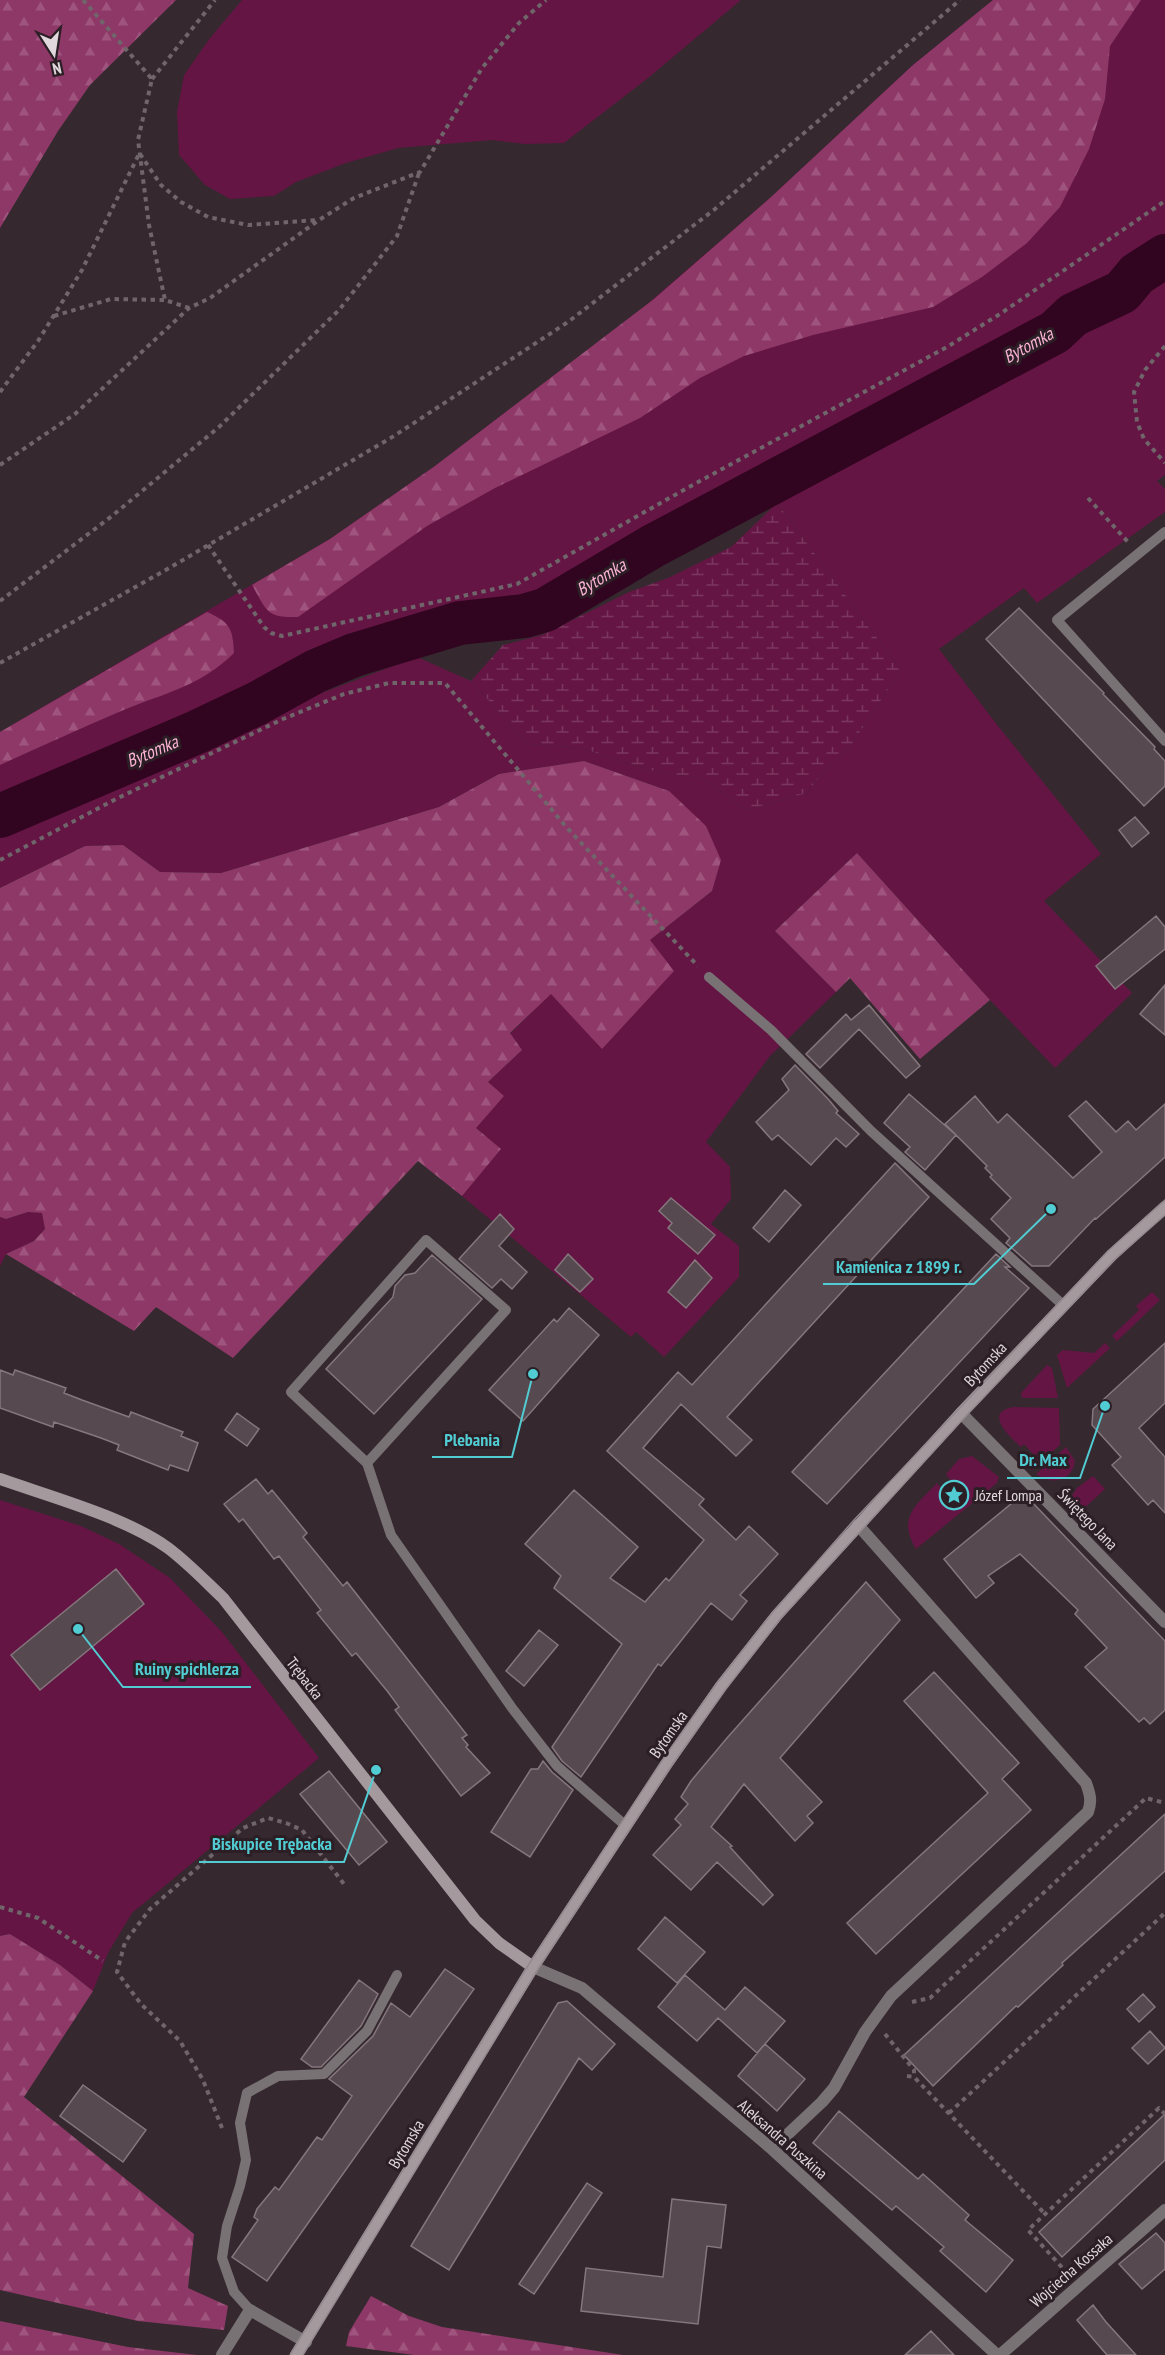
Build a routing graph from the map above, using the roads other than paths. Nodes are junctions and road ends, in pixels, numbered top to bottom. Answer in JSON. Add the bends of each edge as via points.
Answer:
{"nodes":[{"id":1,"x":1165,"y":532,"type":"edge"},
{"id":2,"x":1165,"y":741,"type":"edge"},
{"id":3,"x":709,"y":977,"type":"road end"},
{"id":4,"x":1165,"y":1208,"type":"edge"},
{"id":5,"x":1064,"y":1305,"type":"junction"},
{"id":6,"x":962,"y":1413,"type":"junction"},
{"id":7,"x":367,"y":1463,"type":"junction"},
{"id":8,"x":0,"y":1479,"type":"edge"},
{"id":9,"x":858,"y":1525,"type":"junction"},
{"id":10,"x":1165,"y":1622,"type":"edge"},
{"id":11,"x":626,"y":1826,"type":"junction"},
{"id":12,"x":533,"y":1966,"type":"junction"},
{"id":13,"x":397,"y":1975,"type":"dead end"},
{"id":14,"x":772,"y":2149,"type":"junction"},
{"id":15,"x":1165,"y":2210,"type":"edge"},
{"id":16,"x":250,"y":2310,"type":"junction"},
{"id":17,"x":306,"y":2342,"type":"junction"},
{"id":18,"x":222,"y":2355,"type":"edge"},
{"id":19,"x":296,"y":2355,"type":"edge"},
{"id":20,"x":998,"y":2355,"type":"edge"}],
"edges":[{"from":1,"to":2,"type":"lane","via":[[1057,620]]},
{"from":3,"to":5,"type":"lane","via":[[771,1030],[871,1131]]},
{"from":4,"to":5,"type":"street","name":"Bytomska"},
{"from":5,"to":6,"type":"street","name":"Bytomska"},
{"from":6,"to":9,"type":"street","name":"Bytomska"},
{"from":6,"to":10,"type":"street","name":"Świętego Jana"},
{"from":7,"to":7,"type":"lane","via":[[506,1310],[426,1240],[291,1392]]},
{"from":7,"to":11,"type":"lane","via":[[391,1534],[512,1708],[557,1766]]},
{"from":8,"to":12,"type":"street","name":"Trębacka","via":[[133,1528],[167,1547],[196,1571],[223,1599],[475,1920],[499,1943]]},
{"from":9,"to":11,"type":"street","name":"Bytomska","via":[[777,1615],[728,1677]]},
{"from":9,"to":14,"type":"street","via":[[1086,1783],[1091,1804],[1088,1812],[891,1996],[865,2032],[834,2088]]},
{"from":11,"to":12,"type":"street","name":"Bytomska"},
{"from":12,"to":14,"type":"street","name":"Aleksandra Puszkina","via":[[582,1988]]},
{"from":12,"to":17,"type":"street","name":"Bytomska"},
{"from":13,"to":16,"type":"lane","via":[[367,2031],[324,2074],[278,2076],[247,2093],[240,2123],[246,2160],[222,2258],[234,2292]]},
{"from":14,"to":20,"type":"street","name":"Aleksandra Puszkina"},
{"from":15,"to":20,"type":"street","name":"Wojciecha Kossaka"},
{"from":16,"to":17,"type":"street"},
{"from":16,"to":18,"type":"street"},
{"from":17,"to":19,"type":"street","name":"Bytomska"}]}
